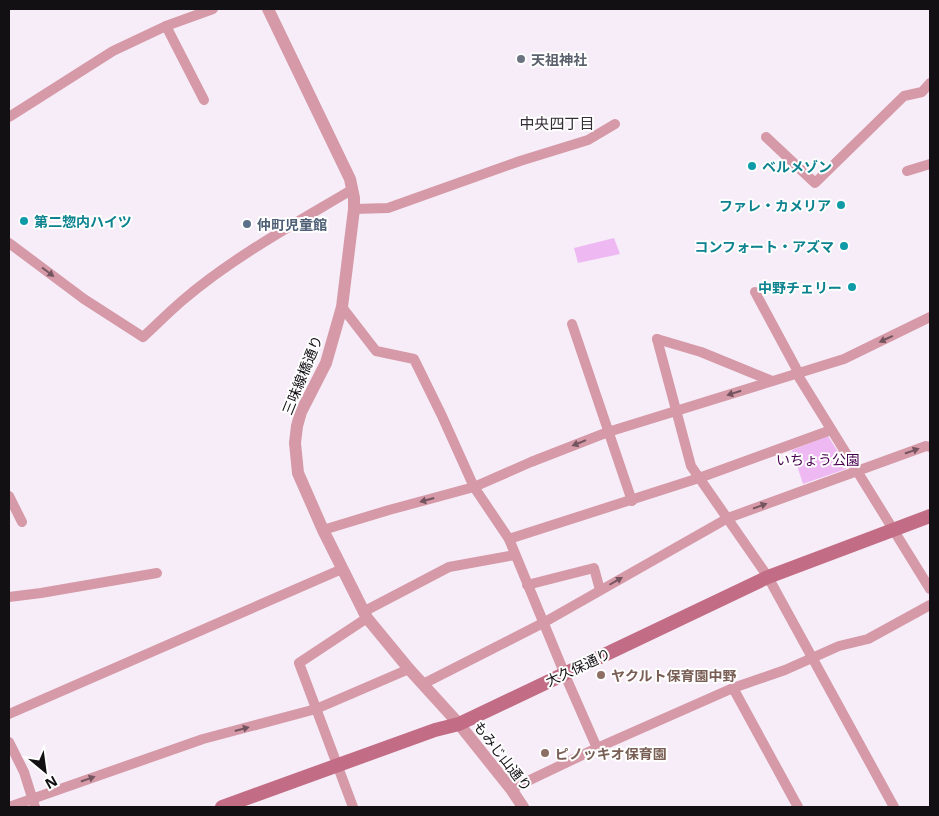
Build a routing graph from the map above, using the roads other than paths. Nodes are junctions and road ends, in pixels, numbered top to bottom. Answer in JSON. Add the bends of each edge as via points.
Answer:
{"nodes":[{"id":1,"x":213,"y":9,"type":"edge"},
{"id":2,"x":268,"y":9,"type":"edge"},
{"id":3,"x":166,"y":26,"type":"junction"},
{"id":4,"x":930,"y":83,"type":"edge"},
{"id":5,"x":204,"y":100,"type":"dead end"},
{"id":6,"x":9,"y":117,"type":"edge"},
{"id":7,"x":615,"y":124,"type":"dead end"},
{"id":8,"x":766,"y":137,"type":"dead end"},
{"id":9,"x":930,"y":164,"type":"edge"},
{"id":10,"x":907,"y":170,"type":"dead end"},
{"id":11,"x":353,"y":189,"type":"junction"},
{"id":12,"x":354,"y":209,"type":"junction"},
{"id":13,"x":9,"y":243,"type":"edge"},
{"id":14,"x":755,"y":292,"type":"dead end"},
{"id":15,"x":342,"y":307,"type":"junction"},
{"id":16,"x":930,"y":317,"type":"edge"},
{"id":17,"x":572,"y":324,"type":"dead end"},
{"id":18,"x":797,"y":374,"type":"junction"},
{"id":19,"x":772,"y":381,"type":"junction"},
{"id":20,"x":677,"y":411,"type":"junction"},
{"id":21,"x":831,"y":430,"type":"junction"},
{"id":22,"x":608,"y":432,"type":"junction"},
{"id":23,"x":930,"y":447,"type":"edge"},
{"id":24,"x":856,"y":470,"type":"junction"},
{"id":25,"x":699,"y":478,"type":"junction"},
{"id":26,"x":474,"y":487,"type":"junction"},
{"id":27,"x":9,"y":496,"type":"edge"},
{"id":28,"x":632,"y":501,"type":"junction"},
{"id":29,"x":930,"y":516,"type":"edge"},
{"id":30,"x":728,"y":518,"type":"junction"},
{"id":31,"x":22,"y":522,"type":"dead end"},
{"id":32,"x":323,"y":530,"type":"junction"},
{"id":33,"x":894,"y":530,"type":"junction"},
{"id":34,"x":509,"y":539,"type":"junction"},
{"id":35,"x":515,"y":555,"type":"junction"},
{"id":36,"x":342,"y":568,"type":"junction"},
{"id":37,"x":157,"y":573,"type":"dead end"},
{"id":38,"x":768,"y":577,"type":"junction"},
{"id":39,"x":527,"y":585,"type":"junction"},
{"id":40,"x":930,"y":589,"type":"edge"},
{"id":41,"x":600,"y":590,"type":"junction"},
{"id":42,"x":9,"y":597,"type":"edge"},
{"id":43,"x":930,"y":605,"type":"edge"},
{"id":44,"x":365,"y":615,"type":"junction"},
{"id":45,"x":543,"y":623,"type":"junction"},
{"id":46,"x":811,"y":657,"type":"junction"},
{"id":47,"x":409,"y":669,"type":"junction"},
{"id":48,"x":565,"y":673,"type":"junction"},
{"id":49,"x":423,"y":684,"type":"junction"},
{"id":50,"x":733,"y":688,"type":"junction"},
{"id":51,"x":316,"y":709,"type":"junction"},
{"id":52,"x":9,"y":714,"type":"edge"},
{"id":53,"x":459,"y":724,"type":"junction"},
{"id":54,"x":9,"y":742,"type":"edge"},
{"id":55,"x":597,"y":748,"type":"junction"},
{"id":56,"x":337,"y":766,"type":"junction"},
{"id":57,"x":511,"y":788,"type":"junction"},
{"id":58,"x":33,"y":803,"type":"edge"},
{"id":59,"x":9,"y":807,"type":"edge"},
{"id":60,"x":224,"y":807,"type":"edge"},
{"id":61,"x":353,"y":807,"type":"edge"},
{"id":62,"x":523,"y":807,"type":"edge"},
{"id":63,"x":798,"y":807,"type":"edge"},
{"id":64,"x":894,"y":807,"type":"edge"}],
"edges":[{"from":1,"to":3,"type":"street"},
{"from":2,"to":11,"type":"street","name":"三味線橋通り"},
{"from":3,"to":5,"type":"street"},
{"from":3,"to":6,"type":"street","via":[[113,51]]},
{"from":4,"to":8,"type":"street","via":[[922,92],[904,96],[815,183]]},
{"from":7,"to":12,"type":"street","via":[[588,140],[388,208]]},
{"from":9,"to":10,"type":"street"},
{"from":11,"to":12,"type":"street","name":"三味線橋通り"},
{"from":13,"to":11,"type":"street","one_way":true,"via":[[84,299],[143,337],[216,274],[297,220]]},
{"from":12,"to":15,"type":"street","name":"三味線橋通り"},
{"from":14,"to":18,"type":"street"},
{"from":15,"to":26,"type":"street","via":[[376,351],[414,359]]},
{"from":15,"to":32,"type":"street","name":"三味線橋通り","via":[[326,363],[301,412],[295,443],[298,473]]},
{"from":16,"to":18,"type":"street","one_way":true,"via":[[844,359]]},
{"from":17,"to":22,"type":"street"},
{"from":18,"to":19,"type":"street"},
{"from":18,"to":21,"type":"street"},
{"from":19,"to":20,"type":"street","one_way":true},
{"from":19,"to":20,"type":"street","via":[[701,352],[657,339]]},
{"from":20,"to":22,"type":"street"},
{"from":20,"to":25,"type":"street","via":[[691,466]]},
{"from":21,"to":24,"type":"street"},
{"from":21,"to":25,"type":"street"},
{"from":22,"to":26,"type":"street","one_way":true},
{"from":22,"to":28,"type":"street"},
{"from":24,"to":23,"type":"street","one_way":true},
{"from":30,"to":24,"type":"street","one_way":true},
{"from":24,"to":33,"type":"street"},
{"from":25,"to":28,"type":"street"},
{"from":25,"to":30,"type":"street"},
{"from":26,"to":32,"type":"street","one_way":true},
{"from":26,"to":34,"type":"street"},
{"from":27,"to":31,"type":"street"},
{"from":28,"to":34,"type":"street"},
{"from":29,"to":33,"type":"main road","name":"大久保通り"},
{"from":30,"to":38,"type":"street"},
{"from":41,"to":30,"type":"street","one_way":true},
{"from":32,"to":36,"type":"street","name":"三味線橋通り"},
{"from":33,"to":38,"type":"main road","name":"大久保通り"},
{"from":33,"to":40,"type":"street"},
{"from":34,"to":35,"type":"street"},
{"from":35,"to":39,"type":"street"},
{"from":35,"to":44,"type":"street","via":[[449,567]]},
{"from":36,"to":44,"type":"street","name":"三味線橋通り"},
{"from":36,"to":52,"type":"street"},
{"from":37,"to":42,"type":"street"},
{"from":38,"to":46,"type":"street"},
{"from":38,"to":48,"type":"main road","name":"大久保通り"},
{"from":39,"to":41,"type":"street","via":[[594,568]]},
{"from":39,"to":45,"type":"street"},
{"from":41,"to":45,"type":"street"},
{"from":43,"to":46,"type":"street","via":[[868,639]]},
{"from":44,"to":47,"type":"street","name":"三味線橋通り"},
{"from":44,"to":51,"type":"street","via":[[299,663]]},
{"from":45,"to":48,"type":"street"},
{"from":45,"to":49,"type":"street"},
{"from":46,"to":50,"type":"street"},
{"from":46,"to":64,"type":"street"},
{"from":47,"to":49,"type":"street","name":"三味線橋通り"},
{"from":47,"to":51,"type":"street"},
{"from":48,"to":53,"type":"main road","name":"大久保通り"},
{"from":48,"to":55,"type":"street"},
{"from":49,"to":53,"type":"street","name":"三味線橋通り"},
{"from":50,"to":55,"type":"street"},
{"from":50,"to":63,"type":"street"},
{"from":51,"to":56,"type":"street"},
{"from":58,"to":51,"type":"street","one_way":true,"via":[[203,739]]},
{"from":53,"to":56,"type":"main road","name":"大久保通り"},
{"from":53,"to":57,"type":"street","name":"もみじ山通り"},
{"from":54,"to":58,"type":"street","via":[[24,772]]},
{"from":55,"to":57,"type":"street"},
{"from":56,"to":60,"type":"main road","name":"大久保通り"},
{"from":56,"to":61,"type":"street"},
{"from":57,"to":62,"type":"street","name":"もみじ山通り"},
{"from":58,"to":59,"type":"street"}]}
